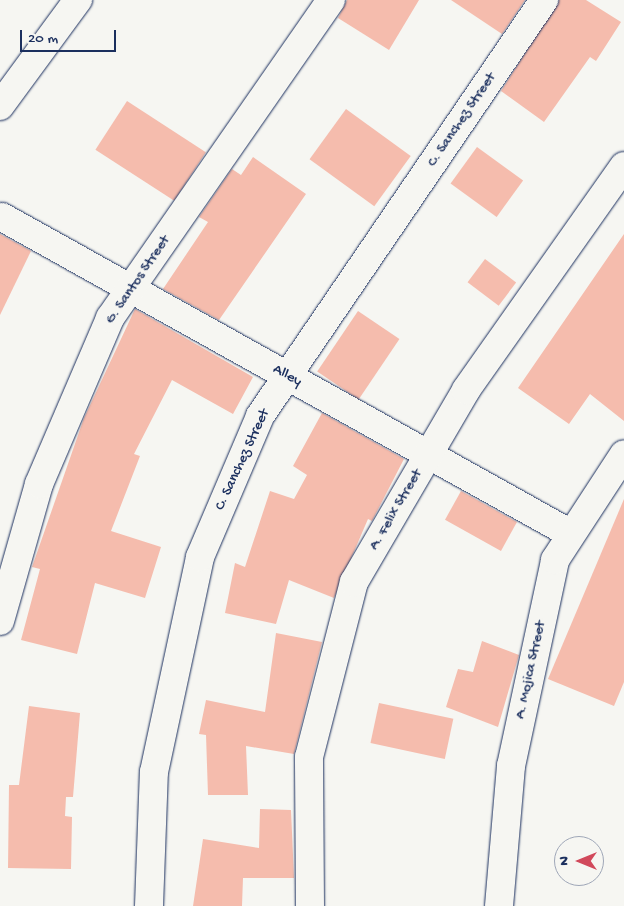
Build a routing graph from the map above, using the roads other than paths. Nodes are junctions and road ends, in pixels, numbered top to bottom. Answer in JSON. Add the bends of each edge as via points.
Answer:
{"nodes":[{"id":1,"x":78,"y":0,"type":"edge"},
{"id":2,"x":331,"y":0,"type":"edge"},
{"id":3,"x":544,"y":0,"type":"edge"},
{"id":4,"x":0,"y":106,"type":"edge"},
{"id":5,"x":624,"y":166,"type":"edge"},
{"id":6,"x":2,"y":217,"type":"dead end"},
{"id":7,"x":132,"y":287,"type":"junction"},
{"id":8,"x":287,"y":376,"type":"junction"},
{"id":9,"x":430,"y":453,"type":"junction"},
{"id":10,"x":624,"y":454,"type":"edge"},
{"id":11,"x":572,"y":534,"type":"junction"},
{"id":12,"x":0,"y":621,"type":"edge"},
{"id":13,"x":149,"y":906,"type":"edge"},
{"id":14,"x":310,"y":906,"type":"edge"},
{"id":15,"x":499,"y":906,"type":"edge"}],
"edges":[{"from":1,"to":4,"type":"street"},
{"from":2,"to":7,"type":"street","name":"G. Santos Street"},
{"from":3,"to":8,"type":"street","name":"C. Sanchez Street"},
{"from":5,"to":9,"type":"street","name":"A. Felix Street","via":[[466,390]]},
{"from":6,"to":7,"type":"street","name":"Alley"},
{"from":7,"to":8,"type":"street","name":"Alley"},
{"from":7,"to":12,"type":"street","name":"G. Santos Street","via":[[110,318],[39,484]]},
{"from":8,"to":9,"type":"street","name":"Alley"},
{"from":8,"to":13,"type":"street","name":"C. Sanchez Street","via":[[260,416],[200,557],[154,772]]},
{"from":9,"to":11,"type":"street","name":"Alley"},
{"from":9,"to":14,"type":"street","name":"A. Felix Street","via":[[354,582],[308,757]]},
{"from":10,"to":11,"type":"street","name":"A. Mojica Street"},
{"from":11,"to":15,"type":"street","name":"A. Mojica Street","via":[[555,560],[510,766]]}]}
